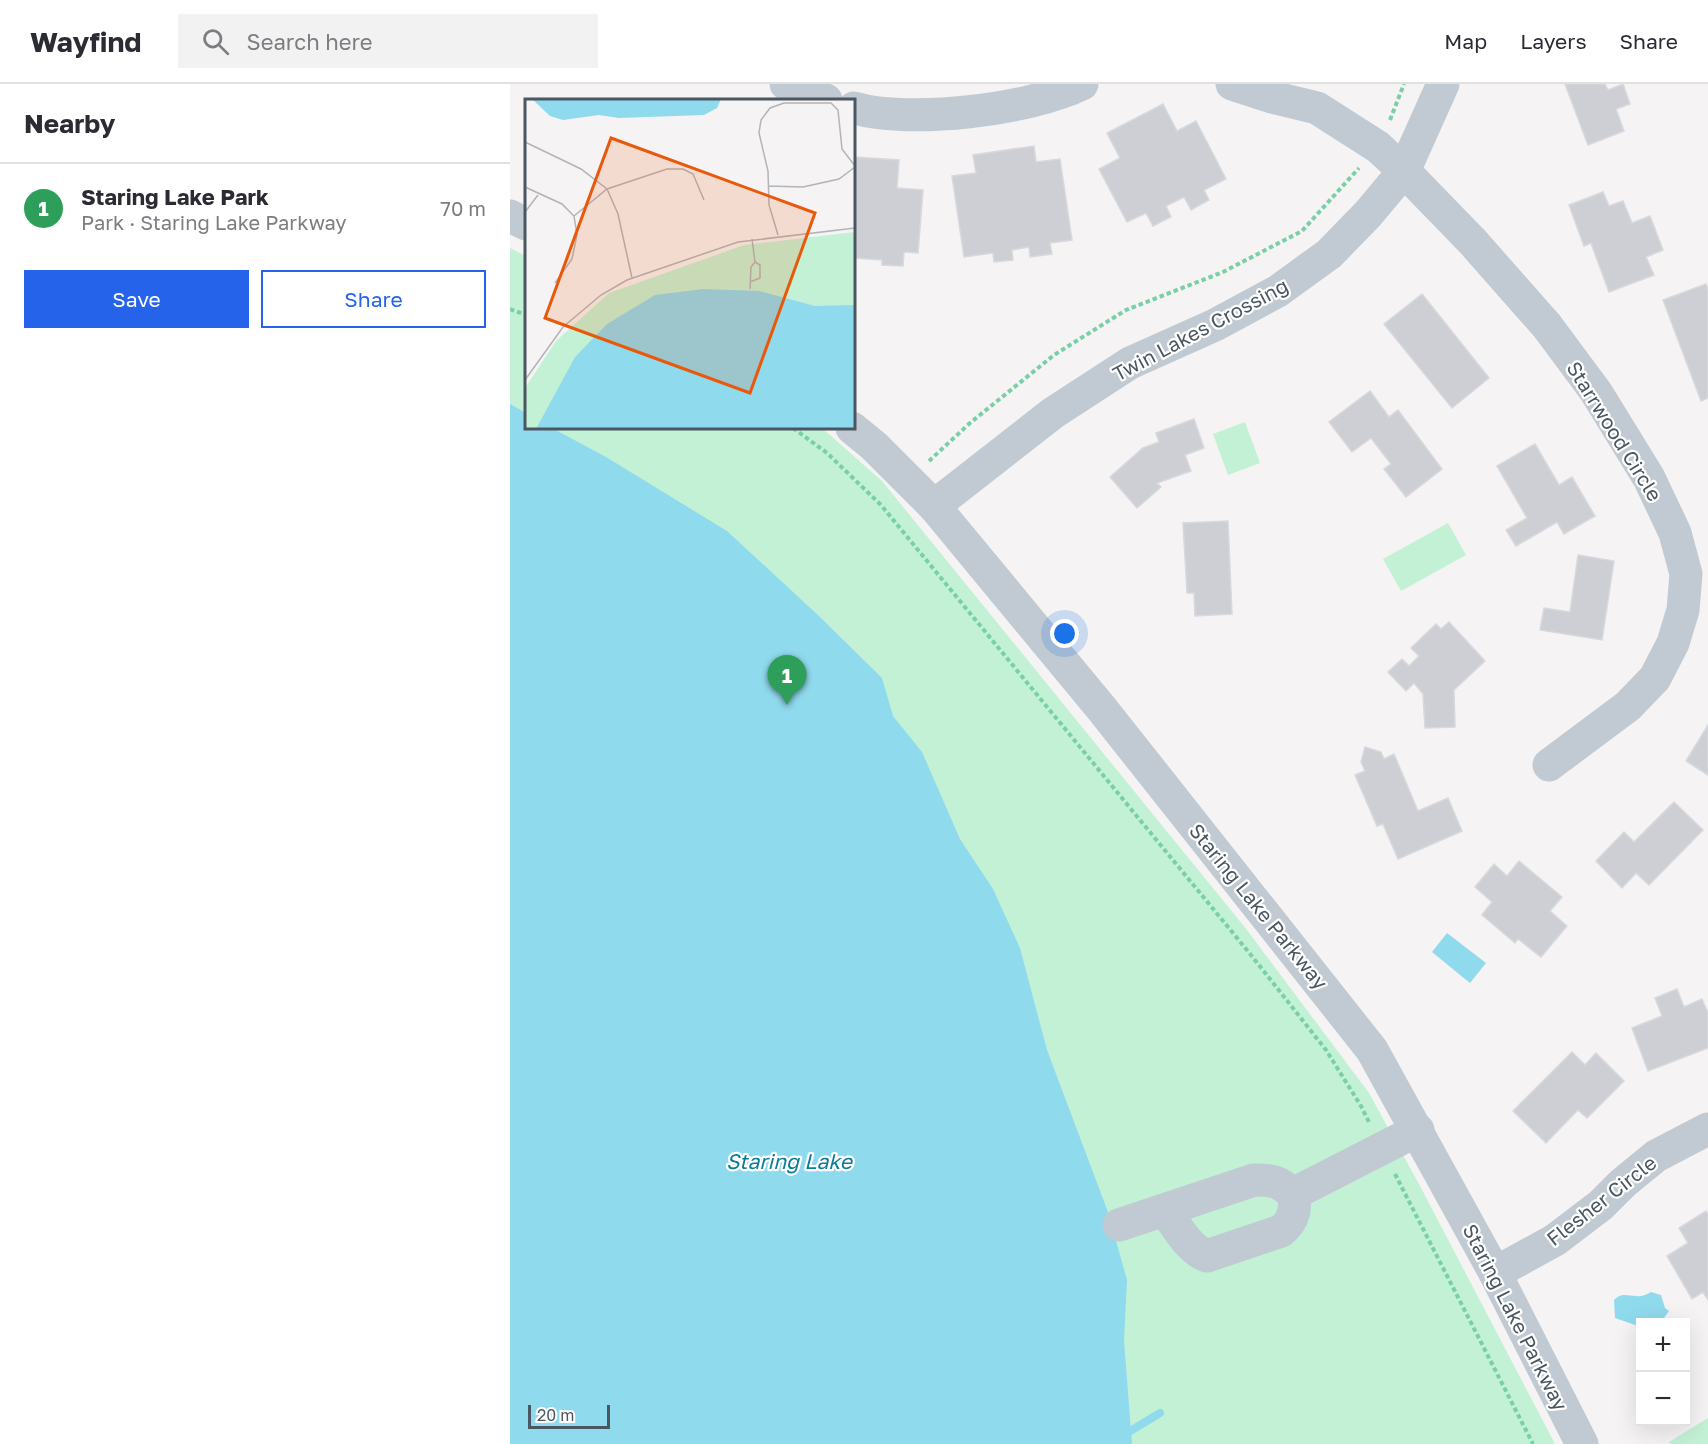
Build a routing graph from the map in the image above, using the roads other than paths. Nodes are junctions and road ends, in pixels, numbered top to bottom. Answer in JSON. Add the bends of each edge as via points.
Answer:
{"nodes":[{"id":1,"x":786,"y":84,"type":"edge"},
{"id":2,"x":1082,"y":84,"type":"edge"},
{"id":3,"x":1232,"y":84,"type":"edge"},
{"id":4,"x":1443,"y":84,"type":"edge"},
{"id":5,"x":824,"y":99,"type":"edge"},
{"id":6,"x":855,"y":108,"type":"edge"},
{"id":7,"x":1404,"y":171,"type":"junction"},
{"id":8,"x":510,"y":216,"type":"edge"},
{"id":9,"x":525,"y":224,"type":"edge"},
{"id":10,"x":853,"y":429,"type":"edge"},
{"id":11,"x":934,"y":506,"type":"junction"},
{"id":12,"x":1549,"y":765,"type":"dead end"},
{"id":13,"x":1708,"y":1129,"type":"edge"},
{"id":14,"x":1418,"y":1130,"type":"junction"},
{"id":15,"x":1293,"y":1194,"type":"junction"},
{"id":16,"x":1165,"y":1210,"type":"junction"},
{"id":17,"x":1119,"y":1225,"type":"dead end"},
{"id":18,"x":1495,"y":1273,"type":"junction"},
{"id":19,"x":1582,"y":1444,"type":"edge"}],
"edges":[{"from":1,"to":5,"type":"street"},
{"from":2,"to":6,"type":"street","via":[[1016,104],[961,111],[918,114]]},
{"from":3,"to":7,"type":"street","name":"Starrwood Circle","via":[[1317,108],[1378,147]]},
{"from":4,"to":7,"type":"street","name":"Twin Lakes Crossing"},
{"from":7,"to":11,"type":"street","name":"Twin Lakes Crossing","via":[[1329,255],[1278,291],[1215,325],[1130,363],[1053,413]]},
{"from":7,"to":12,"type":"street","name":"Starrwood Circle","via":[[1547,326],[1596,392],[1649,478],[1675,533],[1686,574],[1683,610],[1673,643],[1655,678],[1628,706]]},
{"from":8,"to":9,"type":"street"},
{"from":10,"to":11,"type":"street","name":"Staring Lake Parkway"},
{"from":11,"to":14,"type":"street","name":"Staring Lake Parkway","via":[[1102,709],[1372,1050]]},
{"from":13,"to":18,"type":"street","name":"Flesher Circle","via":[[1656,1156],[1555,1240]]},
{"from":14,"to":15,"type":"street"},
{"from":14,"to":18,"type":"street","name":"Staring Lake Parkway"},
{"from":15,"to":16,"type":"street","via":[[1271,1180],[1254,1180]]},
{"from":15,"to":16,"type":"street","via":[[1294,1214],[1281,1231],[1207,1256],[1194,1248]]},
{"from":16,"to":17,"type":"street"},
{"from":18,"to":19,"type":"street","name":"Staring Lake Parkway"}]}
